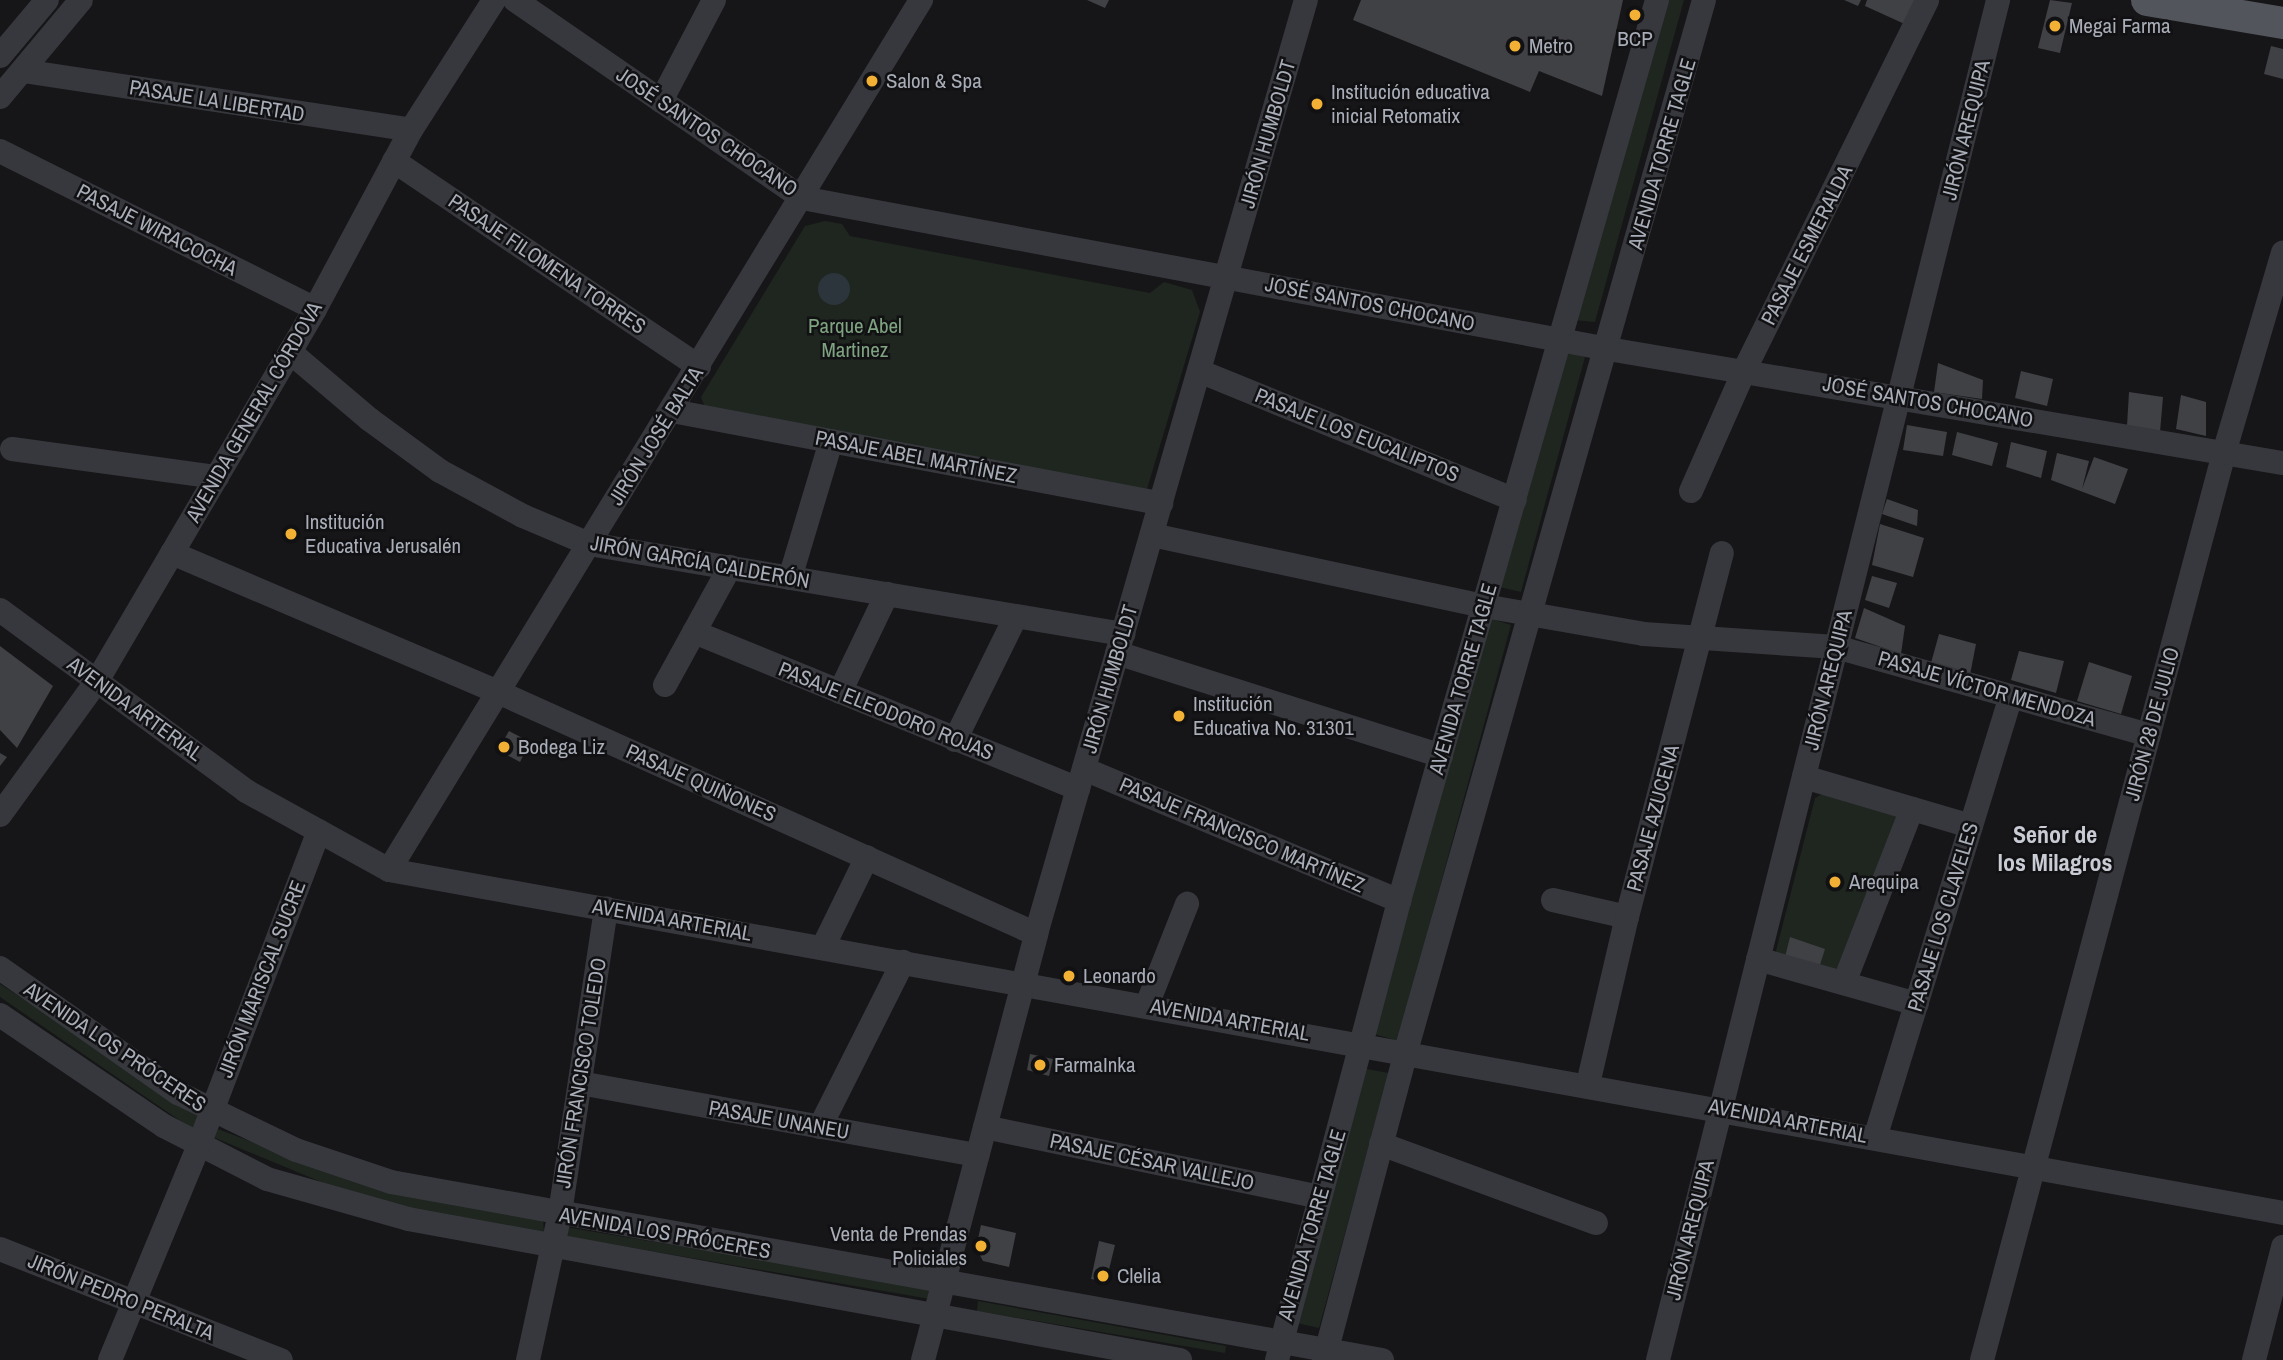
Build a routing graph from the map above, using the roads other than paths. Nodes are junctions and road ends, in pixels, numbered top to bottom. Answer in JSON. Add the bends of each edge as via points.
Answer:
{"nodes":[{"id":1,"x":47,"y":0,"type":"edge"},
{"id":2,"x":81,"y":0,"type":"edge"},
{"id":3,"x":494,"y":0,"type":"edge"},
{"id":4,"x":515,"y":0,"type":"edge"},
{"id":5,"x":714,"y":0,"type":"edge"},
{"id":6,"x":921,"y":0,"type":"edge"},
{"id":7,"x":1306,"y":0,"type":"edge"},
{"id":8,"x":1657,"y":0,"type":"edge"},
{"id":9,"x":1704,"y":0,"type":"edge"},
{"id":10,"x":1927,"y":0,"type":"edge"},
{"id":11,"x":1998,"y":0,"type":"edge"},
{"id":12,"x":2147,"y":0,"type":"edge"},
{"id":13,"x":2283,"y":23,"type":"edge"},
{"id":14,"x":0,"y":56,"type":"edge"},
{"id":15,"x":23,"y":71,"type":"junction"},
{"id":16,"x":0,"y":97,"type":"edge"},
{"id":17,"x":661,"y":101,"type":"junction"},
{"id":18,"x":411,"y":131,"type":"junction"},
{"id":19,"x":0,"y":151,"type":"edge"},
{"id":20,"x":394,"y":161,"type":"junction"},
{"id":21,"x":802,"y":198,"type":"junction"},
{"id":22,"x":2283,"y":252,"type":"edge"},
{"id":23,"x":1226,"y":277,"type":"junction"},
{"id":24,"x":315,"y":309,"type":"junction"},
{"id":25,"x":1561,"y":340,"type":"junction"},
{"id":26,"x":1608,"y":349,"type":"junction"},
{"id":27,"x":290,"y":352,"type":"junction"},
{"id":28,"x":699,"y":367,"type":"junction"},
{"id":29,"x":1745,"y":369,"type":"junction"},
{"id":30,"x":1199,"y":370,"type":"junction"},
{"id":31,"x":1899,"y":398,"type":"junction"},
{"id":32,"x":672,"y":411,"type":"junction"},
{"id":33,"x":831,"y":440,"type":"junction"},
{"id":34,"x":12,"y":449,"type":"dead end"},
{"id":35,"x":2224,"y":453,"type":"junction"},
{"id":36,"x":2283,"y":463,"type":"edge"},
{"id":37,"x":217,"y":477,"type":"junction"},
{"id":38,"x":1691,"y":491,"type":"dead end"},
{"id":39,"x":1515,"y":499,"type":"junction"},
{"id":40,"x":1161,"y":503,"type":"junction"},
{"id":41,"x":1152,"y":535,"type":"junction"},
{"id":42,"x":589,"y":544,"type":"junction"},
{"id":43,"x":172,"y":553,"type":"junction"},
{"id":44,"x":1722,"y":553,"type":"dead end"},
{"id":45,"x":730,"y":567,"type":"junction"},
{"id":46,"x":790,"y":578,"type":"junction"},
{"id":47,"x":887,"y":594,"type":"junction"},
{"id":48,"x":1484,"y":606,"type":"junction"},
{"id":49,"x":0,"y":610,"type":"edge"},
{"id":50,"x":1533,"y":615,"type":"junction"},
{"id":51,"x":1016,"y":616,"type":"junction"},
{"id":52,"x":694,"y":632,"type":"junction"},
{"id":53,"x":1701,"y":638,"type":"junction"},
{"id":54,"x":1120,"y":643,"type":"junction"},
{"id":55,"x":1836,"y":647,"type":"junction"},
{"id":56,"x":97,"y":681,"type":"junction"},
{"id":57,"x":665,"y":685,"type":"dead end"},
{"id":58,"x":498,"y":692,"type":"junction"},
{"id":59,"x":839,"y":692,"type":"junction"},
{"id":60,"x":2011,"y":696,"type":"junction"},
{"id":61,"x":2149,"y":735,"type":"junction"},
{"id":62,"x":956,"y":740,"type":"junction"},
{"id":63,"x":1441,"y":756,"type":"junction"},
{"id":64,"x":1804,"y":777,"type":"junction"},
{"id":65,"x":1081,"y":779,"type":"junction"},
{"id":66,"x":1912,"y":809,"type":"junction"},
{"id":67,"x":0,"y":815,"type":"edge"},
{"id":68,"x":1971,"y":826,"type":"junction"},
{"id":69,"x":319,"y":831,"type":"junction"},
{"id":70,"x":867,"y":857,"type":"junction"},
{"id":71,"x":389,"y":870,"type":"junction"},
{"id":72,"x":1553,"y":900,"type":"dead end"},
{"id":73,"x":1399,"y":901,"type":"junction"},
{"id":74,"x":1186,"y":904,"type":"dead end"},
{"id":75,"x":607,"y":908,"type":"junction"},
{"id":76,"x":1627,"y":917,"type":"junction"},
{"id":77,"x":1036,"y":934,"type":"junction"},
{"id":78,"x":823,"y":947,"type":"junction"},
{"id":79,"x":1758,"y":958,"type":"junction"},
{"id":80,"x":903,"y":962,"type":"junction"},
{"id":81,"x":0,"y":968,"type":"edge"},
{"id":82,"x":1023,"y":983,"type":"junction"},
{"id":83,"x":1844,"y":983,"type":"junction"},
{"id":84,"x":1917,"y":1004,"type":"junction"},
{"id":85,"x":1147,"y":1005,"type":"junction"},
{"id":86,"x":0,"y":1015,"type":"edge"},
{"id":87,"x":1363,"y":1044,"type":"junction"},
{"id":88,"x":1406,"y":1051,"type":"junction"},
{"id":89,"x":580,"y":1083,"type":"junction"},
{"id":90,"x":1588,"y":1084,"type":"junction"},
{"id":91,"x":1721,"y":1109,"type":"junction"},
{"id":92,"x":212,"y":1112,"type":"junction"},
{"id":93,"x":985,"y":1127,"type":"junction"},
{"id":94,"x":820,"y":1128,"type":"junction"},
{"id":95,"x":1875,"y":1138,"type":"junction"},
{"id":96,"x":1381,"y":1144,"type":"junction"},
{"id":97,"x":199,"y":1145,"type":"junction"},
{"id":98,"x":978,"y":1155,"type":"junction"},
{"id":99,"x":2034,"y":1167,"type":"junction"},
{"id":100,"x":1319,"y":1197,"type":"junction"},
{"id":101,"x":560,"y":1213,"type":"junction"},
{"id":102,"x":2283,"y":1213,"type":"edge"},
{"id":103,"x":1596,"y":1223,"type":"dead end"},
{"id":104,"x":552,"y":1246,"type":"junction"},
{"id":105,"x":2283,"y":1247,"type":"edge"},
{"id":106,"x":0,"y":1249,"type":"edge"},
{"id":107,"x":944,"y":1282,"type":"junction"},
{"id":108,"x":134,"y":1302,"type":"junction"},
{"id":109,"x":936,"y":1315,"type":"junction"},
{"id":110,"x":1278,"y":1350,"type":"edge"},
{"id":111,"x":1326,"y":1355,"type":"edge"},
{"id":112,"x":110,"y":1360,"type":"edge"},
{"id":113,"x":281,"y":1360,"type":"edge"},
{"id":114,"x":528,"y":1360,"type":"edge"},
{"id":115,"x":923,"y":1360,"type":"edge"},
{"id":116,"x":1180,"y":1360,"type":"edge"},
{"id":117,"x":1382,"y":1360,"type":"edge"},
{"id":118,"x":1658,"y":1360,"type":"edge"},
{"id":119,"x":1982,"y":1360,"type":"edge"},
{"id":120,"x":2254,"y":1360,"type":"edge"}],
"edges":[{"from":1,"to":14,"type":"street"},
{"from":2,"to":15,"type":"street"},
{"from":3,"to":18,"type":"street","name":"AVENIDA GENERAL CÓRDOVA"},
{"from":4,"to":17,"type":"street","name":"JOSÉ SANTOS CHOCANO"},
{"from":5,"to":17,"type":"street"},
{"from":6,"to":21,"type":"street","name":"JIRÓN JOSÉ BALTA"},
{"from":7,"to":23,"type":"street","name":"JIRÓN HUMBOLDT"},
{"from":8,"to":25,"type":"street","name":"AVENIDA TORRE TAGLE"},
{"from":9,"to":26,"type":"street","name":"AVENIDA TORRE TAGLE"},
{"from":10,"to":29,"type":"street","name":"PASAJE ESMERALDA"},
{"from":11,"to":31,"type":"street","name":"JIRÓN AREQUIPA"},
{"from":12,"to":13,"type":"main road"},
{"from":15,"to":16,"type":"street"},
{"from":15,"to":18,"type":"street","name":"PASAJE LA LIBERTAD"},
{"from":17,"to":21,"type":"street","name":"JOSÉ SANTOS CHOCANO"},
{"from":18,"to":20,"type":"street","name":"AVENIDA GENERAL CÓRDOVA"},
{"from":19,"to":24,"type":"street","name":"PASAJE WIRACOCHA"},
{"from":20,"to":24,"type":"street","name":"AVENIDA GENERAL CÓRDOVA"},
{"from":20,"to":28,"type":"street","name":"PASAJE FILOMENA TORRES"},
{"from":21,"to":23,"type":"street","name":"JOSÉ SANTOS CHOCANO"},
{"from":21,"to":28,"type":"street","name":"JIRÓN JOSÉ BALTA"},
{"from":22,"to":35,"type":"street","name":"JIRÓN 28 DE JULIO"},
{"from":23,"to":25,"type":"street","name":"JOSÉ SANTOS CHOCANO"},
{"from":23,"to":30,"type":"street","name":"JIRÓN HUMBOLDT"},
{"from":24,"to":27,"type":"street","name":"AVENIDA GENERAL CÓRDOVA"},
{"from":25,"to":26,"type":"street","name":"JOSÉ SANTOS CHOCANO"},
{"from":25,"to":39,"type":"street","name":"AVENIDA TORRE TAGLE"},
{"from":26,"to":29,"type":"street","name":"JOSÉ SANTOS CHOCANO"},
{"from":26,"to":50,"type":"street","name":"AVENIDA TORRE TAGLE"},
{"from":27,"to":37,"type":"street","name":"AVENIDA GENERAL CÓRDOVA"},
{"from":27,"to":42,"type":"street","name":"JIRÓN GARCÍA CALDERÓN","via":[[440,471],[523,516]]},
{"from":28,"to":32,"type":"street","name":"JIRÓN JOSÉ BALTA"},
{"from":29,"to":31,"type":"street","name":"JOSÉ SANTOS CHOCANO"},
{"from":29,"to":38,"type":"street","name":"PASAJE ESMERALDA"},
{"from":30,"to":39,"type":"street","name":"PASAJE LOS EUCALIPTOS"},
{"from":30,"to":40,"type":"street","name":"JIRÓN HUMBOLDT"},
{"from":31,"to":35,"type":"street","name":"JOSÉ SANTOS CHOCANO"},
{"from":31,"to":55,"type":"street","name":"JIRÓN AREQUIPA"},
{"from":32,"to":33,"type":"street","name":"PASAJE ABEL MARTÍNEZ"},
{"from":32,"to":42,"type":"street","name":"JIRÓN JOSÉ BALTA"},
{"from":33,"to":40,"type":"street","name":"PASAJE ABEL MARTÍNEZ"},
{"from":33,"to":46,"type":"street"},
{"from":34,"to":37,"type":"street"},
{"from":35,"to":36,"type":"street","name":"JOSÉ SANTOS CHOCANO"},
{"from":35,"to":61,"type":"street","name":"JIRÓN 28 DE JULIO"},
{"from":37,"to":43,"type":"street","name":"AVENIDA GENERAL CÓRDOVA"},
{"from":39,"to":48,"type":"street","name":"AVENIDA TORRE TAGLE"},
{"from":40,"to":41,"type":"street","name":"JIRÓN HUMBOLDT"},
{"from":41,"to":48,"type":"street"},
{"from":41,"to":54,"type":"street","name":"JIRÓN HUMBOLDT"},
{"from":42,"to":45,"type":"street","name":"JIRÓN GARCÍA CALDERÓN"},
{"from":42,"to":58,"type":"street","name":"JIRÓN JOSÉ BALTA"},
{"from":43,"to":56,"type":"street","name":"AVENIDA GENERAL CÓRDOVA"},
{"from":43,"to":58,"type":"street","name":"PASAJE QUIÑONES"},
{"from":44,"to":53,"type":"street","name":"PASAJE AZUCENA"},
{"from":45,"to":46,"type":"street","name":"JIRÓN GARCÍA CALDERÓN"},
{"from":45,"to":52,"type":"street"},
{"from":46,"to":47,"type":"street","name":"JIRÓN GARCÍA CALDERÓN"},
{"from":47,"to":51,"type":"street","name":"JIRÓN GARCÍA CALDERÓN"},
{"from":47,"to":59,"type":"street"},
{"from":48,"to":50,"type":"street"},
{"from":48,"to":63,"type":"street","name":"AVENIDA TORRE TAGLE"},
{"from":49,"to":56,"type":"street","name":"AVENIDA ARTERIAL"},
{"from":50,"to":53,"type":"street","name":"PASAJE VÍCTOR MENDOZA","via":[[1644,635]]},
{"from":50,"to":88,"type":"street","name":"AVENIDA TORRE TAGLE"},
{"from":51,"to":54,"type":"street","name":"JIRÓN GARCÍA CALDERÓN"},
{"from":51,"to":62,"type":"street"},
{"from":52,"to":57,"type":"street"},
{"from":52,"to":59,"type":"street","name":"PASAJE ELEODORO ROJAS"},
{"from":53,"to":55,"type":"street","name":"PASAJE VÍCTOR MENDOZA"},
{"from":53,"to":76,"type":"street","name":"PASAJE AZUCENA"},
{"from":54,"to":63,"type":"street","name":"JIRÓN GARCÍA CALDERÓN"},
{"from":54,"to":65,"type":"street","name":"JIRÓN HUMBOLDT"},
{"from":55,"to":60,"type":"street","name":"PASAJE VÍCTOR MENDOZA"},
{"from":55,"to":64,"type":"street","name":"JIRÓN AREQUIPA"},
{"from":56,"to":67,"type":"street","name":"AVENIDA GENERAL CÓRDOVA"},
{"from":56,"to":69,"type":"street","name":"AVENIDA ARTERIAL","via":[[246,791]]},
{"from":58,"to":70,"type":"street","name":"PASAJE QUIÑONES"},
{"from":58,"to":71,"type":"street","name":"JIRÓN JOSÉ BALTA"},
{"from":59,"to":62,"type":"street","name":"PASAJE ELEODORO ROJAS"},
{"from":60,"to":61,"type":"street","name":"PASAJE VÍCTOR MENDOZA"},
{"from":60,"to":68,"type":"street","name":"PASAJE LOS CLAVELES"},
{"from":61,"to":99,"type":"street","name":"JIRÓN 28 DE JULIO"},
{"from":62,"to":65,"type":"street","name":"PASAJE ELEODORO ROJAS"},
{"from":63,"to":73,"type":"street","name":"AVENIDA TORRE TAGLE"},
{"from":64,"to":66,"type":"street"},
{"from":64,"to":79,"type":"street","name":"JIRÓN AREQUIPA"},
{"from":65,"to":73,"type":"street","name":"PASAJE FRANCISCO MARTÍNEZ"},
{"from":65,"to":77,"type":"street","name":"JIRÓN HUMBOLDT"},
{"from":66,"to":68,"type":"street"},
{"from":66,"to":83,"type":"street"},
{"from":68,"to":84,"type":"street","name":"PASAJE LOS CLAVELES"},
{"from":69,"to":71,"type":"street","name":"AVENIDA ARTERIAL"},
{"from":69,"to":92,"type":"street","name":"JIRÓN MARISCAL SUCRE"},
{"from":70,"to":77,"type":"street","name":"PASAJE QUIÑONES"},
{"from":70,"to":78,"type":"street"},
{"from":71,"to":75,"type":"street","name":"AVENIDA ARTERIAL"},
{"from":72,"to":76,"type":"street"},
{"from":73,"to":87,"type":"street","name":"AVENIDA TORRE TAGLE"},
{"from":74,"to":85,"type":"street"},
{"from":75,"to":78,"type":"street","name":"AVENIDA ARTERIAL"},
{"from":75,"to":89,"type":"street","name":"JIRÓN FRANCISCO TOLEDO"},
{"from":76,"to":90,"type":"street","name":"PASAJE AZUCENA"},
{"from":77,"to":82,"type":"street","name":"JIRÓN HUMBOLDT"},
{"from":78,"to":80,"type":"street","name":"AVENIDA ARTERIAL"},
{"from":79,"to":83,"type":"street"},
{"from":79,"to":91,"type":"street","name":"JIRÓN AREQUIPA"},
{"from":80,"to":82,"type":"street","name":"AVENIDA ARTERIAL"},
{"from":80,"to":94,"type":"street"},
{"from":81,"to":92,"type":"street","name":"AVENIDA LOS PRÓCERES"},
{"from":82,"to":85,"type":"street","name":"AVENIDA ARTERIAL"},
{"from":82,"to":93,"type":"street","name":"JIRÓN HUMBOLDT"},
{"from":83,"to":84,"type":"street"},
{"from":84,"to":95,"type":"street","name":"PASAJE LOS CLAVELES"},
{"from":85,"to":87,"type":"street","name":"AVENIDA ARTERIAL"},
{"from":86,"to":97,"type":"street","name":"AVENIDA LOS PRÓCERES"},
{"from":87,"to":88,"type":"street","name":"AVENIDA ARTERIAL"},
{"from":87,"to":100,"type":"street","name":"AVENIDA TORRE TAGLE"},
{"from":88,"to":90,"type":"street","name":"AVENIDA ARTERIAL"},
{"from":88,"to":96,"type":"street","name":"AVENIDA TORRE TAGLE"},
{"from":89,"to":94,"type":"street","name":"PASAJE UNANEU"},
{"from":89,"to":101,"type":"street","name":"JIRÓN FRANCISCO TOLEDO"},
{"from":90,"to":91,"type":"street","name":"AVENIDA ARTERIAL"},
{"from":91,"to":95,"type":"street","name":"AVENIDA ARTERIAL"},
{"from":91,"to":118,"type":"street","name":"JIRÓN AREQUIPA"},
{"from":92,"to":97,"type":"street","name":"JIRÓN MARISCAL SUCRE"},
{"from":92,"to":101,"type":"street","name":"AVENIDA LOS PRÓCERES","via":[[296,1150],[391,1182]]},
{"from":93,"to":98,"type":"street","name":"JIRÓN HUMBOLDT"},
{"from":93,"to":100,"type":"street","name":"PASAJE CÉSAR VALLEJO"},
{"from":94,"to":98,"type":"street","name":"PASAJE UNANEU"},
{"from":95,"to":99,"type":"street","name":"AVENIDA ARTERIAL"},
{"from":96,"to":103,"type":"street"},
{"from":96,"to":111,"type":"street","name":"AVENIDA TORRE TAGLE"},
{"from":97,"to":104,"type":"street","name":"AVENIDA LOS PRÓCERES","via":[[267,1179],[408,1219]]},
{"from":97,"to":108,"type":"street","name":"JIRÓN MARISCAL SUCRE"},
{"from":98,"to":107,"type":"street","name":"JIRÓN HUMBOLDT"},
{"from":99,"to":102,"type":"street","name":"AVENIDA ARTERIAL"},
{"from":99,"to":119,"type":"street","name":"JIRÓN 28 DE JULIO"},
{"from":100,"to":110,"type":"street","name":"AVENIDA TORRE TAGLE"},
{"from":101,"to":104,"type":"street","name":"JIRÓN FRANCISCO TOLEDO"},
{"from":101,"to":107,"type":"street","name":"AVENIDA LOS PRÓCERES"},
{"from":104,"to":109,"type":"street","name":"AVENIDA LOS PRÓCERES"},
{"from":104,"to":114,"type":"street","name":"JIRÓN FRANCISCO TOLEDO"},
{"from":105,"to":120,"type":"street"},
{"from":106,"to":108,"type":"street","name":"JIRÓN PEDRO PERALTA"},
{"from":107,"to":109,"type":"street","name":"JIRÓN HUMBOLDT"},
{"from":107,"to":110,"type":"street","name":"AVENIDA LOS PRÓCERES"},
{"from":108,"to":112,"type":"street","name":"JIRÓN MARISCAL SUCRE"},
{"from":108,"to":113,"type":"street","name":"JIRÓN PEDRO PERALTA"},
{"from":109,"to":115,"type":"street","name":"JIRÓN HUMBOLDT"},
{"from":109,"to":116,"type":"street","name":"AVENIDA LOS PRÓCERES"},
{"from":110,"to":111,"type":"street","name":"AVENIDA LOS PRÓCERES"},
{"from":111,"to":117,"type":"street","name":"AVENIDA LOS PRÓCERES"}]}
